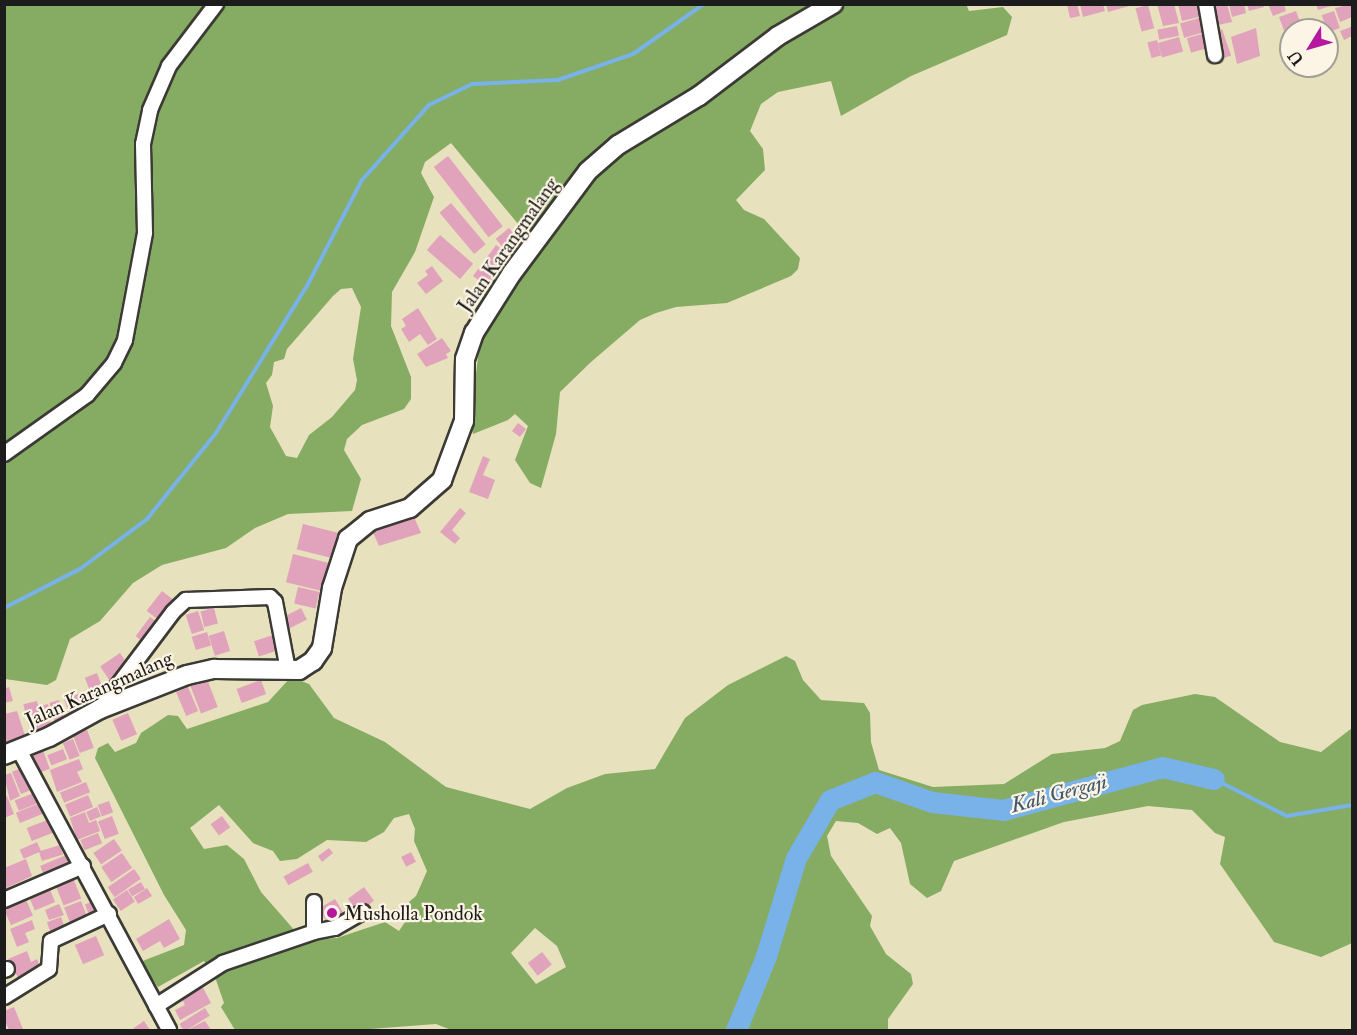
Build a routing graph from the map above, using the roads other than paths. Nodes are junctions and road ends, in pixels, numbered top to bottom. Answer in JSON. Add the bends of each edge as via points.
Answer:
{"nodes":[{"id":1,"x":216,"y":4,"type":"edge"},
{"id":2,"x":833,"y":4,"type":"edge"},
{"id":3,"x":1206,"y":4,"type":"edge"},
{"id":4,"x":1215,"y":55,"type":"dead end"},
{"id":5,"x":4,"y":454,"type":"edge"},
{"id":6,"x":288,"y":670,"type":"junction"},
{"id":7,"x":100,"y":709,"type":"junction"},
{"id":8,"x":11,"y":752,"type":"edge"},
{"id":9,"x":83,"y":866,"type":"junction"},
{"id":10,"x":4,"y":900,"type":"edge"},
{"id":11,"x":314,"y":902,"type":"dead end"},
{"id":12,"x":363,"y":912,"type":"dead end"},
{"id":13,"x":109,"y":914,"type":"junction"},
{"id":14,"x":314,"y":932,"type":"junction"},
{"id":15,"x":4,"y":997,"type":"edge"},
{"id":16,"x":156,"y":1006,"type":"junction"},
{"id":17,"x":169,"y":1030,"type":"edge"}],
"edges":[{"from":1,"to":5,"type":"street","via":[[169,66],[150,110],[143,144],[145,233],[125,340],[114,363],[87,395]]},
{"from":2,"to":6,"type":"street","name":"Jalan Karangmalang","via":[[778,36],[699,96],[618,144],[588,171],[512,273],[474,333],[465,359],[464,421],[442,480],[410,508],[370,521],[348,539],[332,588],[322,648],[306,666]]},
{"from":3,"to":4,"type":"street"},
{"from":6,"to":7,"type":"street","name":"Jalan Karangmalang","via":[[201,671]]},
{"from":6,"to":7,"type":"street","via":[[275,602],[270,597],[186,600]]},
{"from":7,"to":8,"type":"street","name":"Jalan Karangmalang","via":[[49,737]]},
{"from":8,"to":9,"type":"street","name":"Jalan Karangmalang"},
{"from":9,"to":10,"type":"street"},
{"from":9,"to":13,"type":"street","name":"Jalan Karangmalang"},
{"from":11,"to":14,"type":"street"},
{"from":12,"to":14,"type":"street","via":[[335,928]]},
{"from":13,"to":15,"type":"street","via":[[51,941],[49,969]]},
{"from":13,"to":16,"type":"street","name":"Jalan Karangmalang"},
{"from":14,"to":16,"type":"street","via":[[223,963]]},
{"from":16,"to":17,"type":"street","name":"Jalan Karangmalang"}]}
